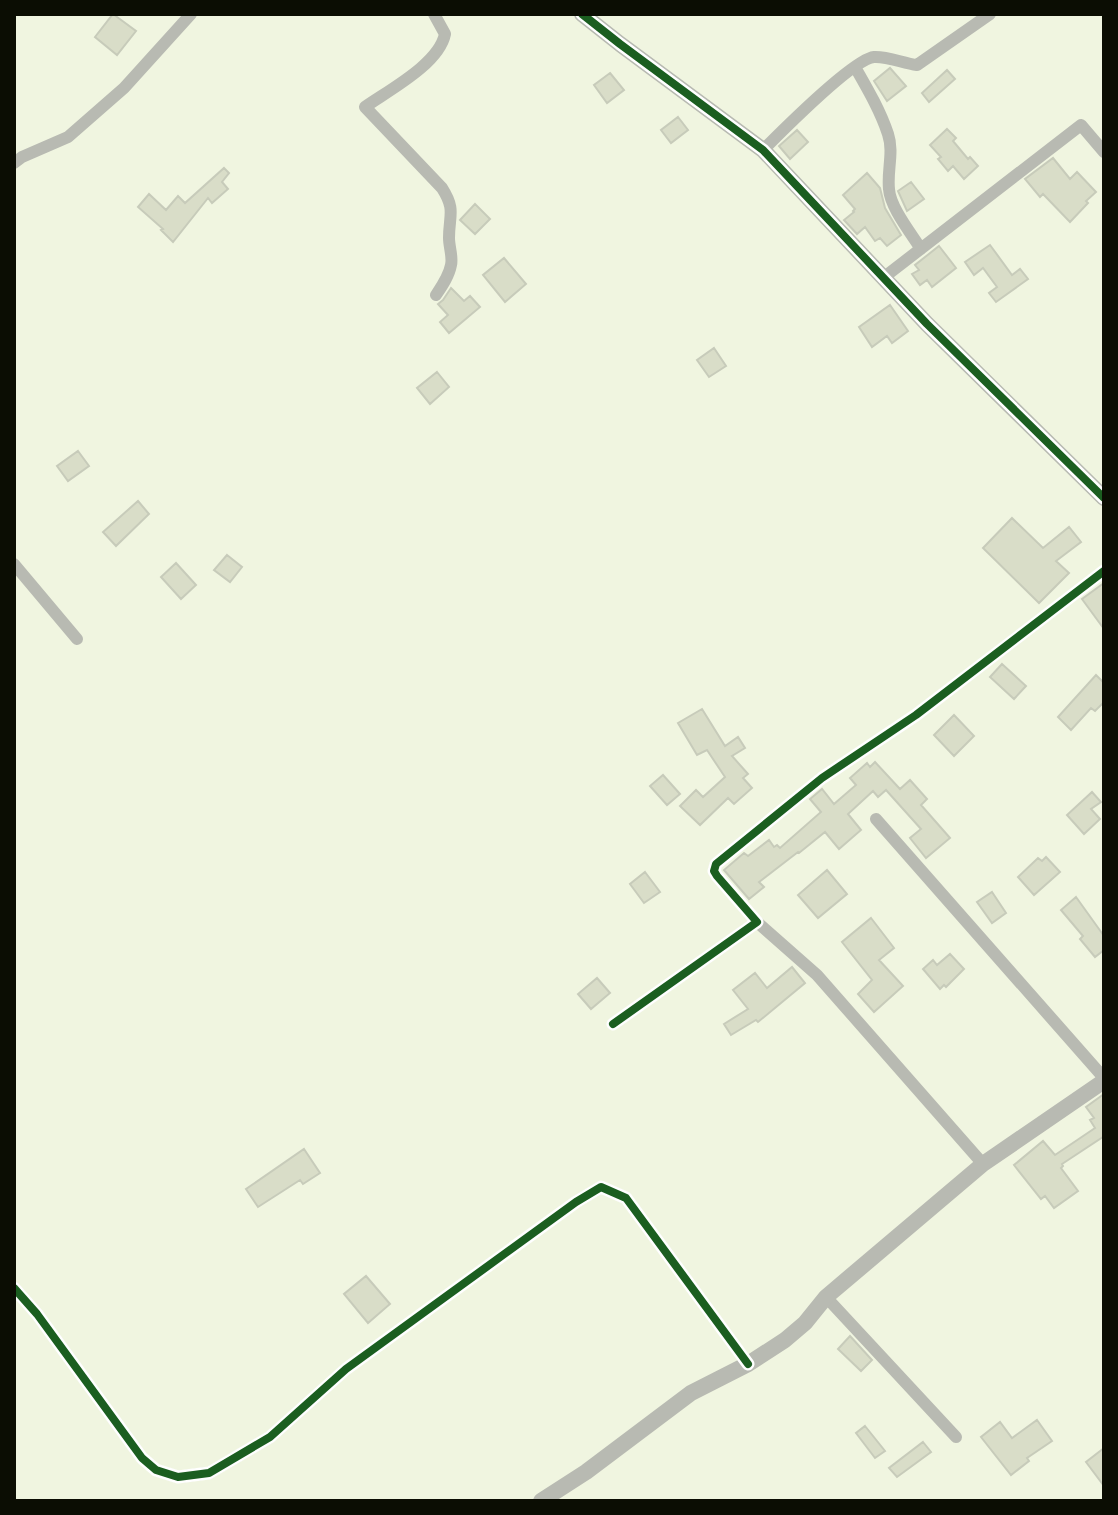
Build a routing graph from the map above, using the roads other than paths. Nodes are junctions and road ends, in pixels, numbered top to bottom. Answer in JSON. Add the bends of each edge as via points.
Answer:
{"nodes":[{"id":1,"x":191,"y":14,"type":"edge"},
{"id":2,"x":434,"y":14,"type":"edge"},
{"id":3,"x":582,"y":14,"type":"edge"},
{"id":4,"x":990,"y":14,"type":"edge"},
{"id":5,"x":855,"y":67,"type":"junction"},
{"id":6,"x":763,"y":150,"type":"junction"},
{"id":7,"x":1104,"y":152,"type":"edge"},
{"id":8,"x":14,"y":163,"type":"edge"},
{"id":9,"x":921,"y":249,"type":"junction"},
{"id":10,"x":883,"y":278,"type":"junction"},
{"id":11,"x":436,"y":295,"type":"dead end"},
{"id":12,"x":1104,"y":498,"type":"edge"},
{"id":13,"x":14,"y":564,"type":"edge"},
{"id":14,"x":1104,"y":571,"type":"edge"},
{"id":15,"x":77,"y":639,"type":"dead end"},
{"id":16,"x":876,"y":819,"type":"dead end"},
{"id":17,"x":757,"y":922,"type":"junction"},
{"id":18,"x":613,"y":1024,"type":"dead end"},
{"id":19,"x":1104,"y":1080,"type":"edge"},
{"id":20,"x":983,"y":1164,"type":"junction"},
{"id":21,"x":14,"y":1288,"type":"edge"},
{"id":22,"x":826,"y":1297,"type":"junction"},
{"id":23,"x":748,"y":1364,"type":"junction"},
{"id":24,"x":956,"y":1437,"type":"dead end"},
{"id":25,"x":541,"y":1501,"type":"edge"}],
"edges":[{"from":1,"to":8,"type":"street","via":[[124,88],[68,137]]},
{"from":2,"to":11,"type":"street","via":[[445,34],[438,51],[365,107],[450,200],[452,264]]},
{"from":3,"to":6,"type":"street"},
{"from":4,"to":5,"type":"street","via":[[917,65],[868,57]]},
{"from":5,"to":6,"type":"street"},
{"from":5,"to":9,"type":"street","via":[[888,135],[890,198]]},
{"from":6,"to":10,"type":"street"},
{"from":7,"to":9,"type":"street","via":[[1081,125]]},
{"from":9,"to":10,"type":"street"},
{"from":10,"to":12,"type":"street"},
{"from":13,"to":15,"type":"street"},
{"from":14,"to":17,"type":"street","via":[[916,715],[822,778],[716,864],[717,876]]},
{"from":16,"to":19,"type":"street"},
{"from":17,"to":18,"type":"street"},
{"from":17,"to":20,"type":"street","via":[[817,975]]},
{"from":19,"to":20,"type":"street"},
{"from":20,"to":22,"type":"street"},
{"from":21,"to":23,"type":"street","via":[[142,1458],[156,1470],[178,1477],[209,1473],[270,1437],[346,1369],[601,1187],[626,1198]]},
{"from":22,"to":23,"type":"street","via":[[805,1323]]},
{"from":22,"to":24,"type":"street"},
{"from":23,"to":25,"type":"street","via":[[691,1393]]}]}
